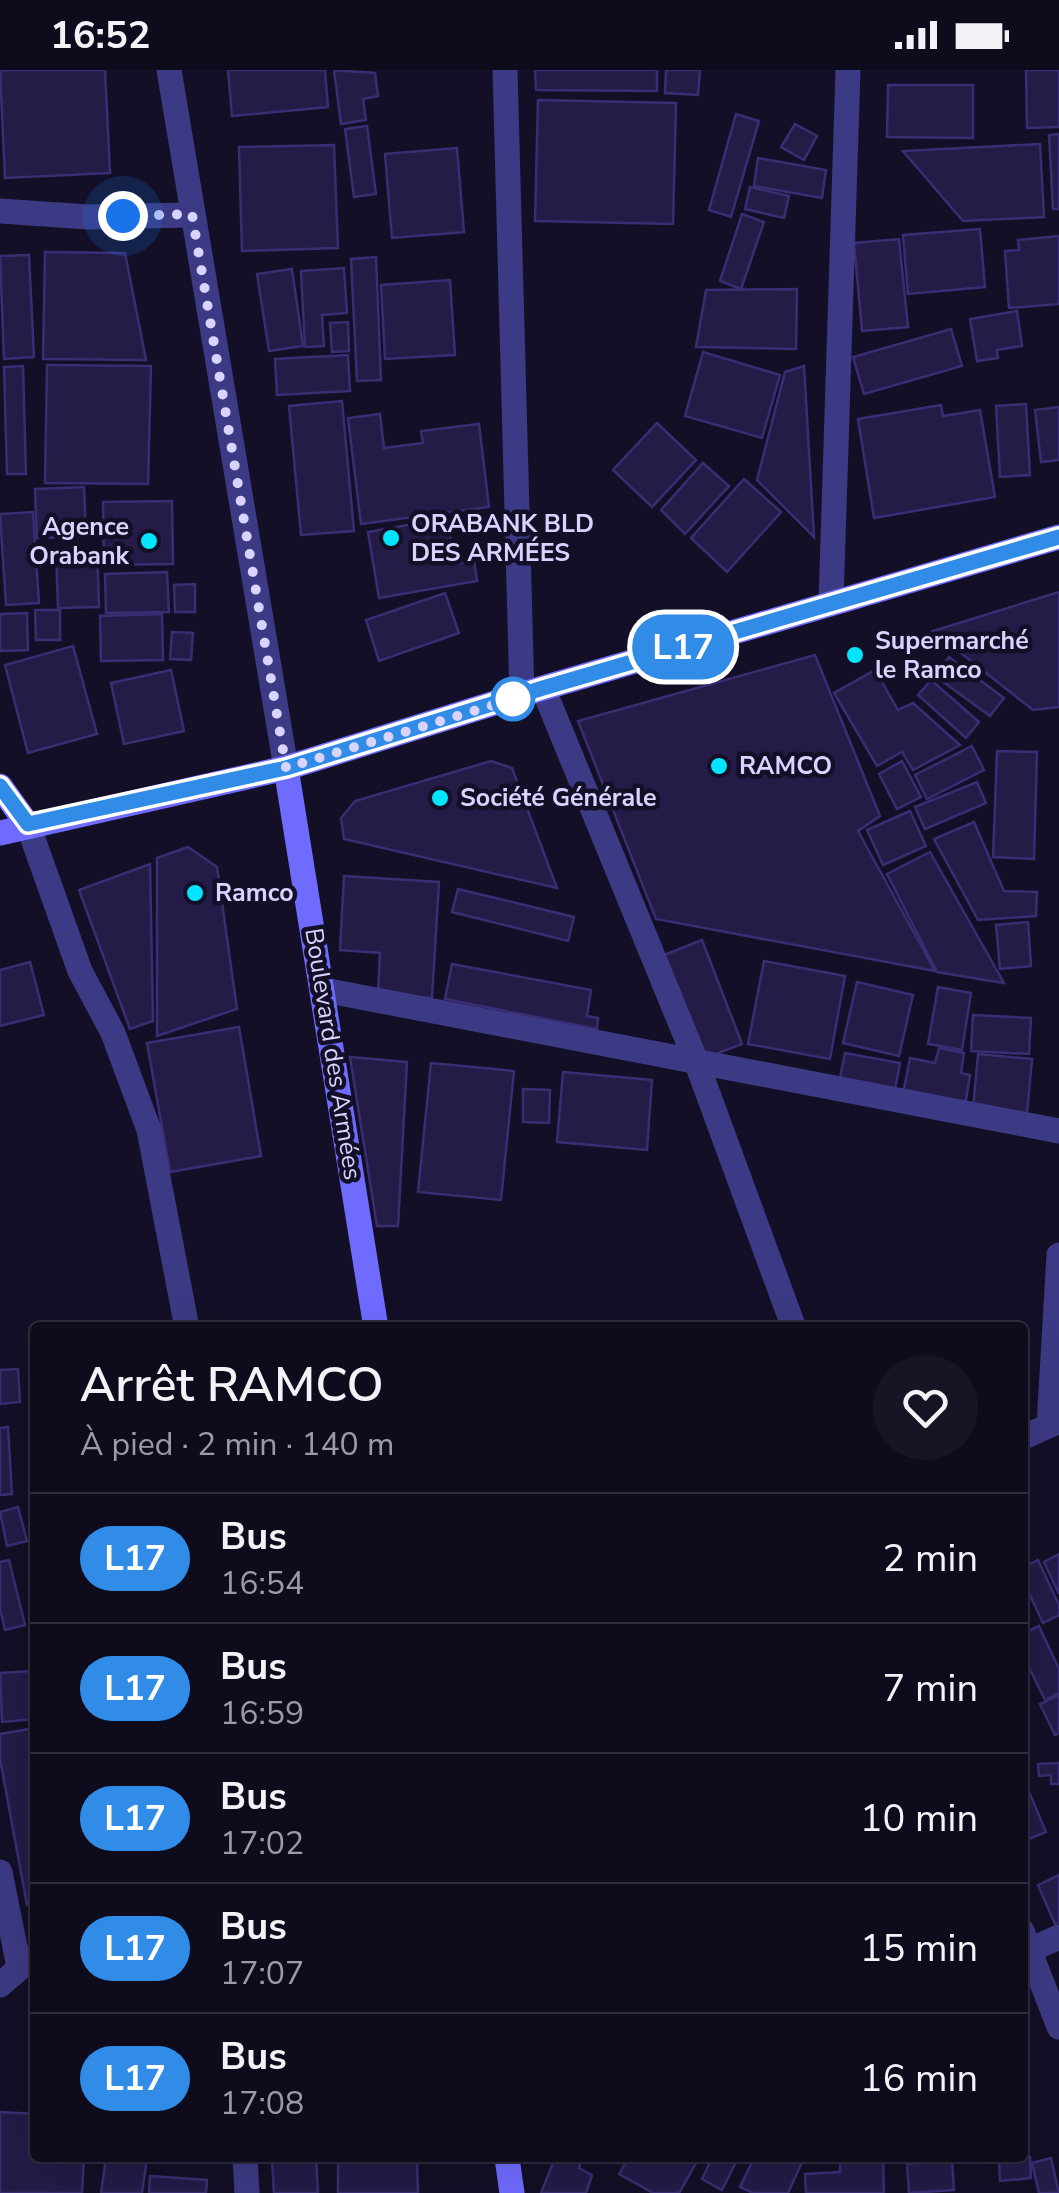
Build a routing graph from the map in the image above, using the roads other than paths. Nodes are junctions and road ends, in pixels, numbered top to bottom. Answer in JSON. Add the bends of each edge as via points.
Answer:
{"nodes":[{"id":1,"x":168,"y":70,"type":"edge"},
{"id":2,"x":506,"y":70,"type":"edge"},
{"id":3,"x":848,"y":70,"type":"edge"},
{"id":4,"x":0,"y":210,"type":"edge"},
{"id":5,"x":192,"y":214,"type":"junction"},
{"id":6,"x":1059,"y":537,"type":"edge"},
{"id":7,"x":831,"y":602,"type":"junction"},
{"id":8,"x":532,"y":692,"type":"junction"},
{"id":9,"x":286,"y":768,"type":"junction"},
{"id":10,"x":0,"y":786,"type":"edge"},
{"id":11,"x":28,"y":824,"type":"junction"},
{"id":12,"x":0,"y":833,"type":"edge"},
{"id":13,"x":324,"y":990,"type":"junction"},
{"id":14,"x":696,"y":1061,"type":"junction"},
{"id":15,"x":1059,"y":1131,"type":"edge"},
{"id":16,"x":1059,"y":1255,"type":"edge"},
{"id":17,"x":186,"y":1322,"type":"edge"},
{"id":18,"x":375,"y":1322,"type":"edge"},
{"id":19,"x":792,"y":1322,"type":"edge"},
{"id":20,"x":1054,"y":1423,"type":"edge"},
{"id":21,"x":1028,"y":1435,"type":"edge"},
{"id":22,"x":0,"y":1872,"type":"edge"},
{"id":23,"x":1059,"y":1937,"type":"edge"},
{"id":24,"x":1028,"y":1940,"type":"edge"},
{"id":25,"x":1028,"y":1945,"type":"edge"},
{"id":26,"x":18,"y":1969,"type":"edge"},
{"id":27,"x":1059,"y":2027,"type":"edge"},
{"id":28,"x":244,"y":2162,"type":"edge"},
{"id":29,"x":510,"y":2162,"type":"edge"},
{"id":30,"x":247,"y":2193,"type":"edge"},
{"id":31,"x":512,"y":2193,"type":"edge"}],
"edges":[{"from":1,"to":5,"type":"street","name":"Boulevard des Armées"},
{"from":2,"to":8,"type":"street"},
{"from":3,"to":7,"type":"street"},
{"from":4,"to":5,"type":"street","via":[[88,217]]},
{"from":5,"to":9,"type":"street","name":"Boulevard des Armées"},
{"from":6,"to":7,"type":"main road"},
{"from":7,"to":8,"type":"main road"},
{"from":8,"to":9,"type":"main road"},
{"from":8,"to":14,"type":"street"},
{"from":9,"to":11,"type":"main road"},
{"from":9,"to":13,"type":"main road","name":"Boulevard des Armées"},
{"from":10,"to":11,"type":"main road"},
{"from":11,"to":12,"type":"main road"},
{"from":11,"to":17,"type":"street","via":[[80,970],[113,1033],[149,1130]]},
{"from":13,"to":14,"type":"street"},
{"from":13,"to":18,"type":"main road","name":"Boulevard des Armées"},
{"from":14,"to":15,"type":"street"},
{"from":14,"to":19,"type":"street"},
{"from":16,"to":20,"type":"street"},
{"from":20,"to":21,"type":"street"},
{"from":22,"to":26,"type":"street"},
{"from":23,"to":24,"type":"street"},
{"from":25,"to":27,"type":"street"},
{"from":28,"to":30,"type":"street"},
{"from":29,"to":31,"type":"main road"}]}
